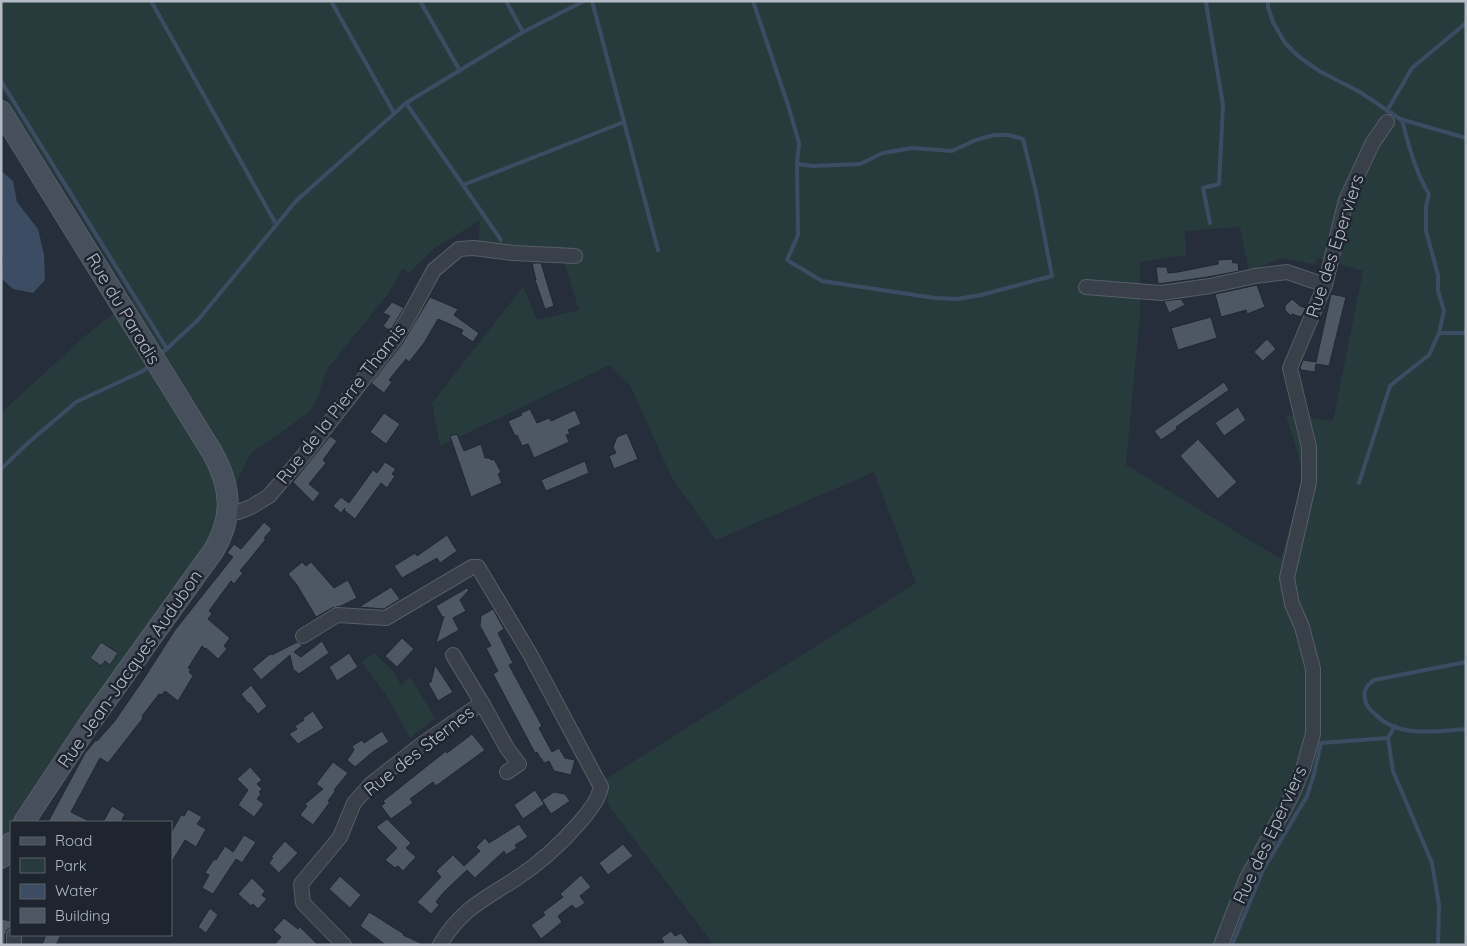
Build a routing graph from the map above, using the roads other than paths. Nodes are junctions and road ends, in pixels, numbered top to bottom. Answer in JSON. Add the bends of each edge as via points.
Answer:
{"nodes":[{"id":1,"x":1,"y":112,"type":"edge"},
{"id":2,"x":1387,"y":122,"type":"dead end"},
{"id":3,"x":574,"y":256,"type":"dead end"},
{"id":4,"x":1325,"y":285,"type":"junction"},
{"id":5,"x":1086,"y":288,"type":"dead end"},
{"id":6,"x":228,"y":512,"type":"junction"},
{"id":7,"x":303,"y":636,"type":"dead end"},
{"id":8,"x":453,"y":655,"type":"dead end"},
{"id":9,"x":482,"y":703,"type":"junction"},
{"id":10,"x":507,"y":772,"type":"dead end"},
{"id":11,"x":25,"y":821,"type":"edge"},
{"id":12,"x":344,"y":945,"type":"edge"},
{"id":13,"x":440,"y":945,"type":"edge"},
{"id":14,"x":1221,"y":945,"type":"edge"}],
"edges":[{"from":1,"to":6,"type":"main road","name":"Rue du Paradis","via":[[212,452],[223,472]]},
{"from":2,"to":4,"type":"street","name":"Rue des Eperviers","via":[[1372,144],[1346,200]]},
{"from":3,"to":6,"type":"street","name":"Rue de la Pierre Thamis","via":[[459,249],[434,270],[395,339],[304,455],[260,503],[238,512]]},
{"from":4,"to":5,"type":"street","via":[[1287,272],[1161,293]]},
{"from":4,"to":14,"type":"street","name":"Rue des Eperviers","via":[[1290,368],[1309,447],[1309,473],[1288,578],[1292,604],[1313,669],[1313,734],[1300,778],[1246,880]]},
{"from":6,"to":11,"type":"main road","name":"Rue Jean-Jacques Audubon","via":[[223,533],[214,550],[89,724]]},
{"from":7,"to":13,"type":"street","via":[[337,615],[386,618],[472,567],[478,567],[530,654],[602,787],[595,804],[561,843],[528,871],[478,902],[457,921]]},
{"from":8,"to":9,"type":"street","name":"Rue des Sternes"},
{"from":9,"to":10,"type":"street","name":"Rue des Sternes","via":[[506,748],[519,764]]},
{"from":9,"to":12,"type":"street","name":"Rue des Sternes","via":[[370,784],[354,803],[340,837],[301,884],[302,903]]}]}
